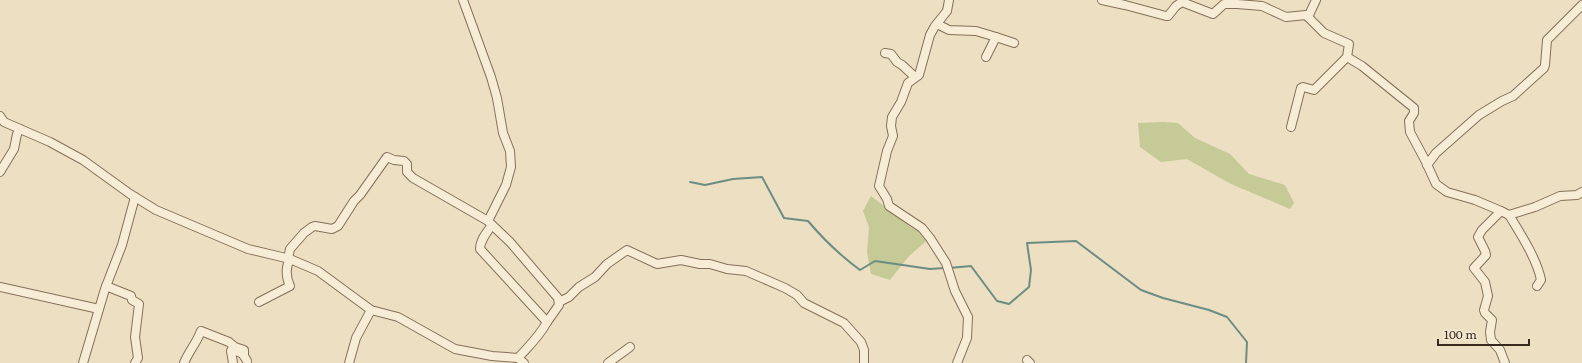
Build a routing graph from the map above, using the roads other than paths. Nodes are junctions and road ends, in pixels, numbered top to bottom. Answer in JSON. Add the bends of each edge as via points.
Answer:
{"nodes":[{"id":1,"x":463,"y":0,"type":"edge"},
{"id":2,"x":950,"y":0,"type":"edge"},
{"id":3,"x":1102,"y":0,"type":"edge"},
{"id":4,"x":1316,"y":0,"type":"edge"},
{"id":5,"x":1582,"y":5,"type":"edge"},
{"id":6,"x":1308,"y":17,"type":"junction"},
{"id":7,"x":937,"y":24,"type":"junction"},
{"id":8,"x":996,"y":37,"type":"junction"},
{"id":9,"x":1014,"y":43,"type":"dead end"},
{"id":10,"x":885,"y":53,"type":"dead end"},
{"id":11,"x":986,"y":57,"type":"dead end"},
{"id":12,"x":1347,"y":57,"type":"junction"},
{"id":13,"x":915,"y":77,"type":"junction"},
{"id":14,"x":0,"y":116,"type":"edge"},
{"id":15,"x":1291,"y":127,"type":"dead end"},
{"id":16,"x":20,"y":129,"type":"junction"},
{"id":17,"x":1427,"y":165,"type":"junction"},
{"id":18,"x":0,"y":172,"type":"edge"},
{"id":19,"x":1582,"y":192,"type":"edge"},
{"id":20,"x":135,"y":197,"type":"junction"},
{"id":21,"x":1501,"y":211,"type":"junction"},
{"id":22,"x":1509,"y":215,"type":"junction"},
{"id":23,"x":490,"y":223,"type":"junction"},
{"id":24,"x":289,"y":259,"type":"junction"},
{"id":25,"x":0,"y":286,"type":"edge"},
{"id":26,"x":106,"y":286,"type":"junction"},
{"id":27,"x":1537,"y":286,"type":"dead end"},
{"id":28,"x":259,"y":302,"type":"dead end"},
{"id":29,"x":559,"y":302,"type":"junction"},
{"id":30,"x":99,"y":309,"type":"junction"},
{"id":31,"x":371,"y":310,"type":"junction"},
{"id":32,"x":547,"y":322,"type":"junction"},
{"id":33,"x":630,"y":347,"type":"dead end"},
{"id":34,"x":521,"y":360,"type":"edge"},
{"id":35,"x":83,"y":363,"type":"edge"},
{"id":36,"x":135,"y":363,"type":"edge"},
{"id":37,"x":184,"y":363,"type":"edge"},
{"id":38,"x":233,"y":363,"type":"edge"},
{"id":39,"x":349,"y":363,"type":"edge"},
{"id":40,"x":608,"y":363,"type":"edge"},
{"id":41,"x":864,"y":363,"type":"edge"},
{"id":42,"x":957,"y":363,"type":"edge"},
{"id":43,"x":1505,"y":363,"type":"edge"}],
"edges":[{"from":1,"to":23,"type":"street","via":[[491,77],[503,134],[510,151],[511,167]]},
{"from":2,"to":7,"type":"street","via":[[947,11]]},
{"from":3,"to":6,"type":"street","via":[[1166,16],[1182,2],[1212,14],[1224,4],[1237,4],[1262,6],[1286,17]]},
{"from":4,"to":6,"type":"street"},
{"from":5,"to":17,"type":"street","via":[[1548,38],[1544,68],[1513,96],[1479,115],[1436,153]]},
{"from":6,"to":12,"type":"street","via":[[1324,33],[1349,44]]},
{"from":7,"to":8,"type":"street","via":[[949,30],[976,31]]},
{"from":7,"to":13,"type":"street","via":[[930,35],[919,75]]},
{"from":8,"to":9,"type":"street"},
{"from":8,"to":11,"type":"street"},
{"from":10,"to":13,"type":"street","via":[[891,54]]},
{"from":12,"to":15,"type":"street","via":[[1314,90],[1301,88]]},
{"from":12,"to":17,"type":"street","via":[[1414,108],[1414,113],[1408,121],[1410,132]]},
{"from":13,"to":42,"type":"street","via":[[908,83],[892,117],[893,136],[879,188],[889,206],[914,222],[930,238],[946,263],[955,292],[968,317],[967,338]]},
{"from":14,"to":16,"type":"street","via":[[4,122]]},
{"from":16,"to":18,"type":"street","via":[[14,149]]},
{"from":16,"to":20,"type":"street","via":[[83,160]]},
{"from":17,"to":21,"type":"street","via":[[1436,184],[1447,192]]},
{"from":19,"to":22,"type":"street","via":[[1577,195],[1560,196]]},
{"from":20,"to":24,"type":"street","via":[[156,210],[248,249]]},
{"from":20,"to":26,"type":"street","via":[[122,245]]},
{"from":21,"to":22,"type":"street"},
{"from":21,"to":43,"type":"street","via":[[1478,237],[1486,255],[1474,268],[1485,282],[1488,296],[1484,310],[1492,320],[1491,340],[1500,350]]},
{"from":22,"to":27,"type":"street","via":[[1540,275],[1541,280]]},
{"from":23,"to":24,"type":"street","via":[[413,178],[407,172],[407,164],[404,161],[387,157],[338,226],[332,229],[312,227],[290,249]]},
{"from":23,"to":29,"type":"street","via":[[510,242]]},
{"from":23,"to":32,"type":"street","via":[[480,245],[482,251]]},
{"from":24,"to":28,"type":"street","via":[[286,275],[290,286]]},
{"from":24,"to":31,"type":"street","via":[[318,271]]},
{"from":25,"to":30,"type":"street"},
{"from":26,"to":30,"type":"street"},
{"from":26,"to":36,"type":"street","via":[[131,296],[132,300],[139,304],[135,336],[138,358]]},
{"from":29,"to":32,"type":"street"},
{"from":29,"to":41,"type":"street","via":[[572,295],[627,250],[656,264],[681,260],[746,271],[785,288],[804,303],[844,323],[861,342]]},
{"from":30,"to":35,"type":"street"},
{"from":31,"to":34,"type":"street","via":[[398,317],[455,348]]},
{"from":31,"to":39,"type":"street","via":[[356,338]]},
{"from":32,"to":34,"type":"street"},
{"from":33,"to":40,"type":"street"},
{"from":37,"to":38,"type":"street","via":[[201,331],[244,350],[246,358],[232,350]]}]}
